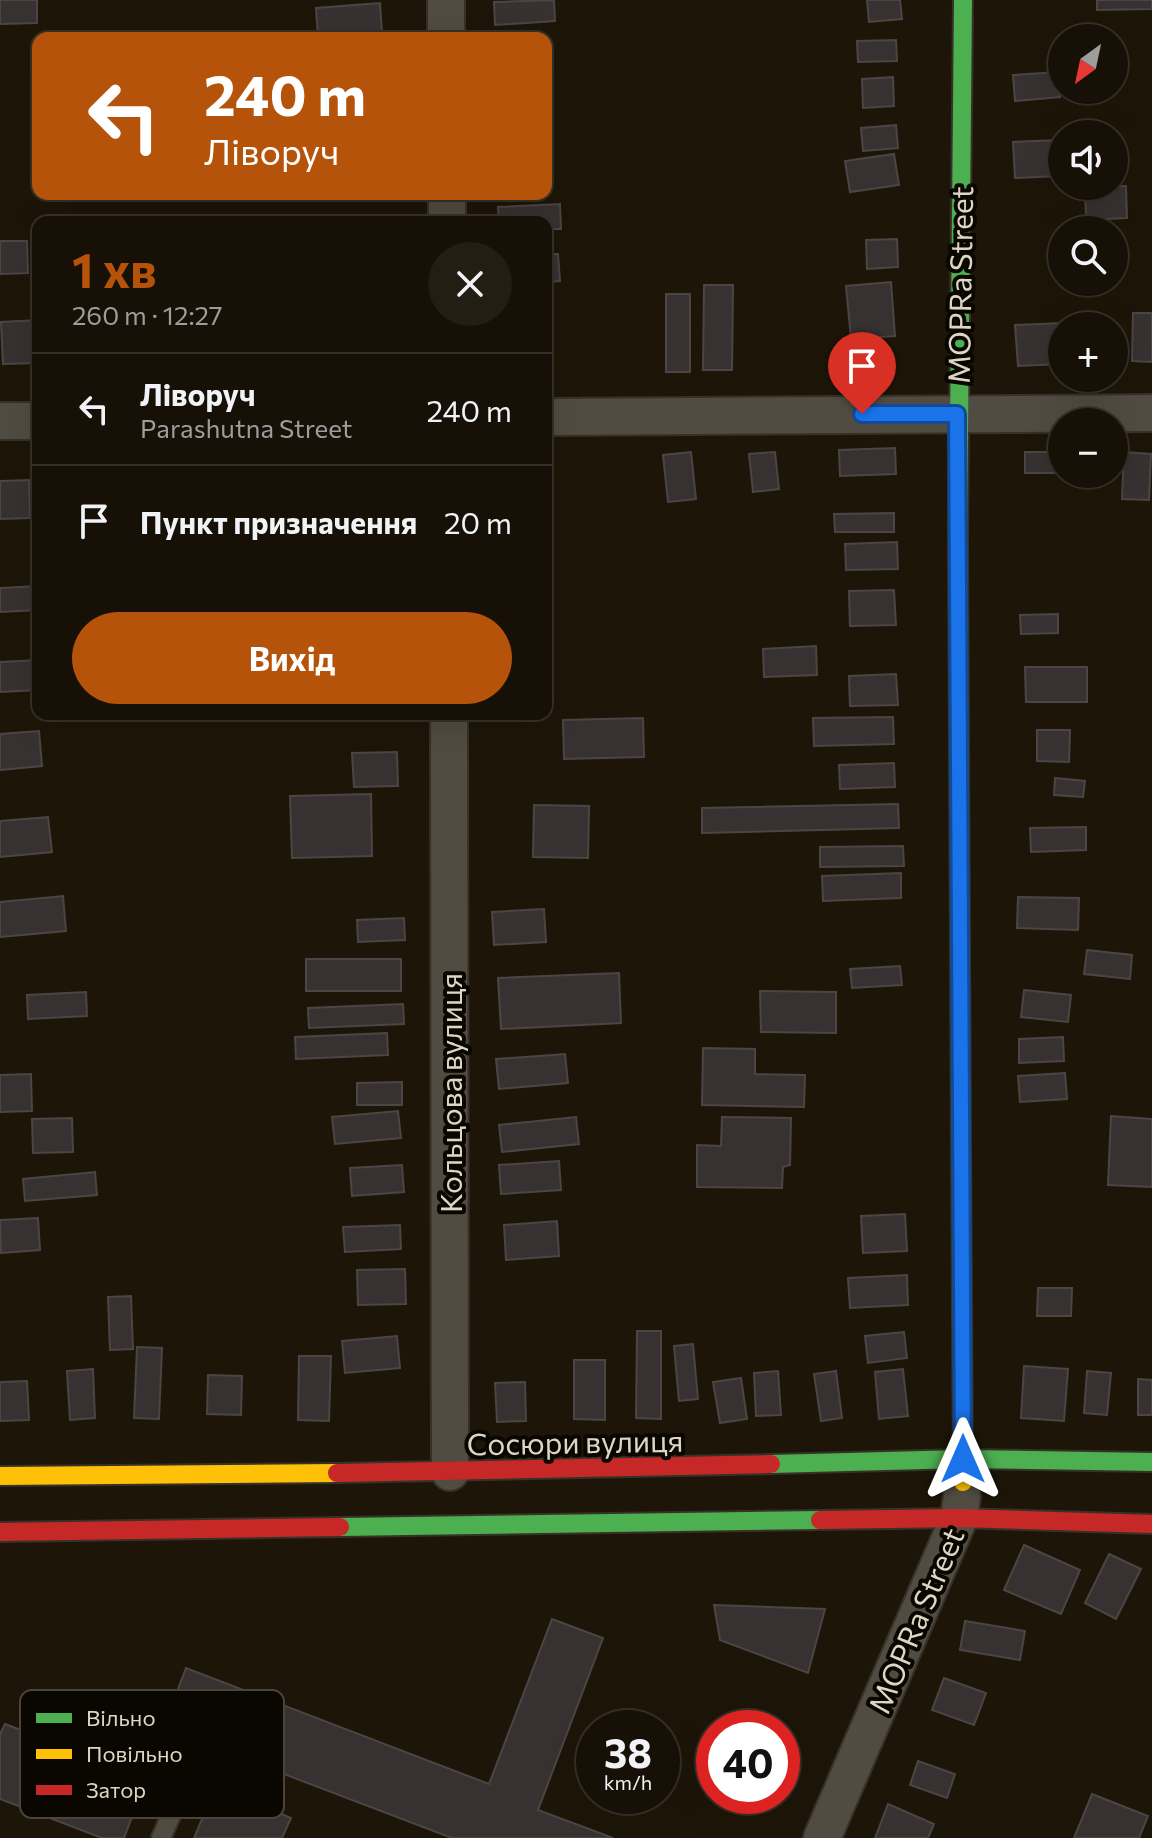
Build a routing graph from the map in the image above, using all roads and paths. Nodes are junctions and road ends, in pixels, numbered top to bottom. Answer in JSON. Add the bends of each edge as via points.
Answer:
{"nodes":[{"id":1,"x":446,"y":0,"type":"edge"},
{"id":2,"x":963,"y":0,"type":"edge"},
{"id":3,"x":446,"y":32,"type":"edge"},
{"id":4,"x":1152,"y":413,"type":"edge"},
{"id":5,"x":957,"y":414,"type":"junction"},
{"id":6,"x":552,"y":417,"type":"edge"},
{"id":7,"x":0,"y":421,"type":"edge"},
{"id":8,"x":32,"y":421,"type":"edge"},
{"id":9,"x":449,"y":720,"type":"edge"},
{"id":10,"x":1152,"y":1462,"type":"edge"},
{"id":11,"x":963,"y":1470,"type":"junction"},
{"id":12,"x":450,"y":1472,"type":"junction"},
{"id":13,"x":0,"y":1476,"type":"edge"},
{"id":14,"x":959,"y":1518,"type":"junction"},
{"id":15,"x":1152,"y":1524,"type":"edge"},
{"id":16,"x":0,"y":1532,"type":"edge"},
{"id":17,"x":170,"y":1818,"type":"edge"},
{"id":18,"x":161,"y":1838,"type":"edge"},
{"id":19,"x":822,"y":1838,"type":"edge"}],
"edges":[{"from":1,"to":3,"type":"street"},
{"from":2,"to":5,"type":"street","name":"MOPRa Street"},
{"from":4,"to":5,"type":"street"},
{"from":5,"to":6,"type":"street"},
{"from":5,"to":11,"type":"street","name":"MOPRa Street"},
{"from":7,"to":8,"type":"street"},
{"from":9,"to":12,"type":"street","name":"Кольцова вулиця"},
{"from":10,"to":11,"type":"street","name":"Сосюри вулиця"},
{"from":11,"to":12,"type":"street","name":"Сосюри вулиця"},
{"from":11,"to":14,"type":"street","name":"MOPRa Street"},
{"from":12,"to":13,"type":"street","name":"Сосюри вулиця"},
{"from":14,"to":15,"type":"street"},
{"from":14,"to":16,"type":"street"},
{"from":14,"to":19,"type":"street","name":"MOPRa Street"},
{"from":17,"to":18,"type":"lane"}]}
